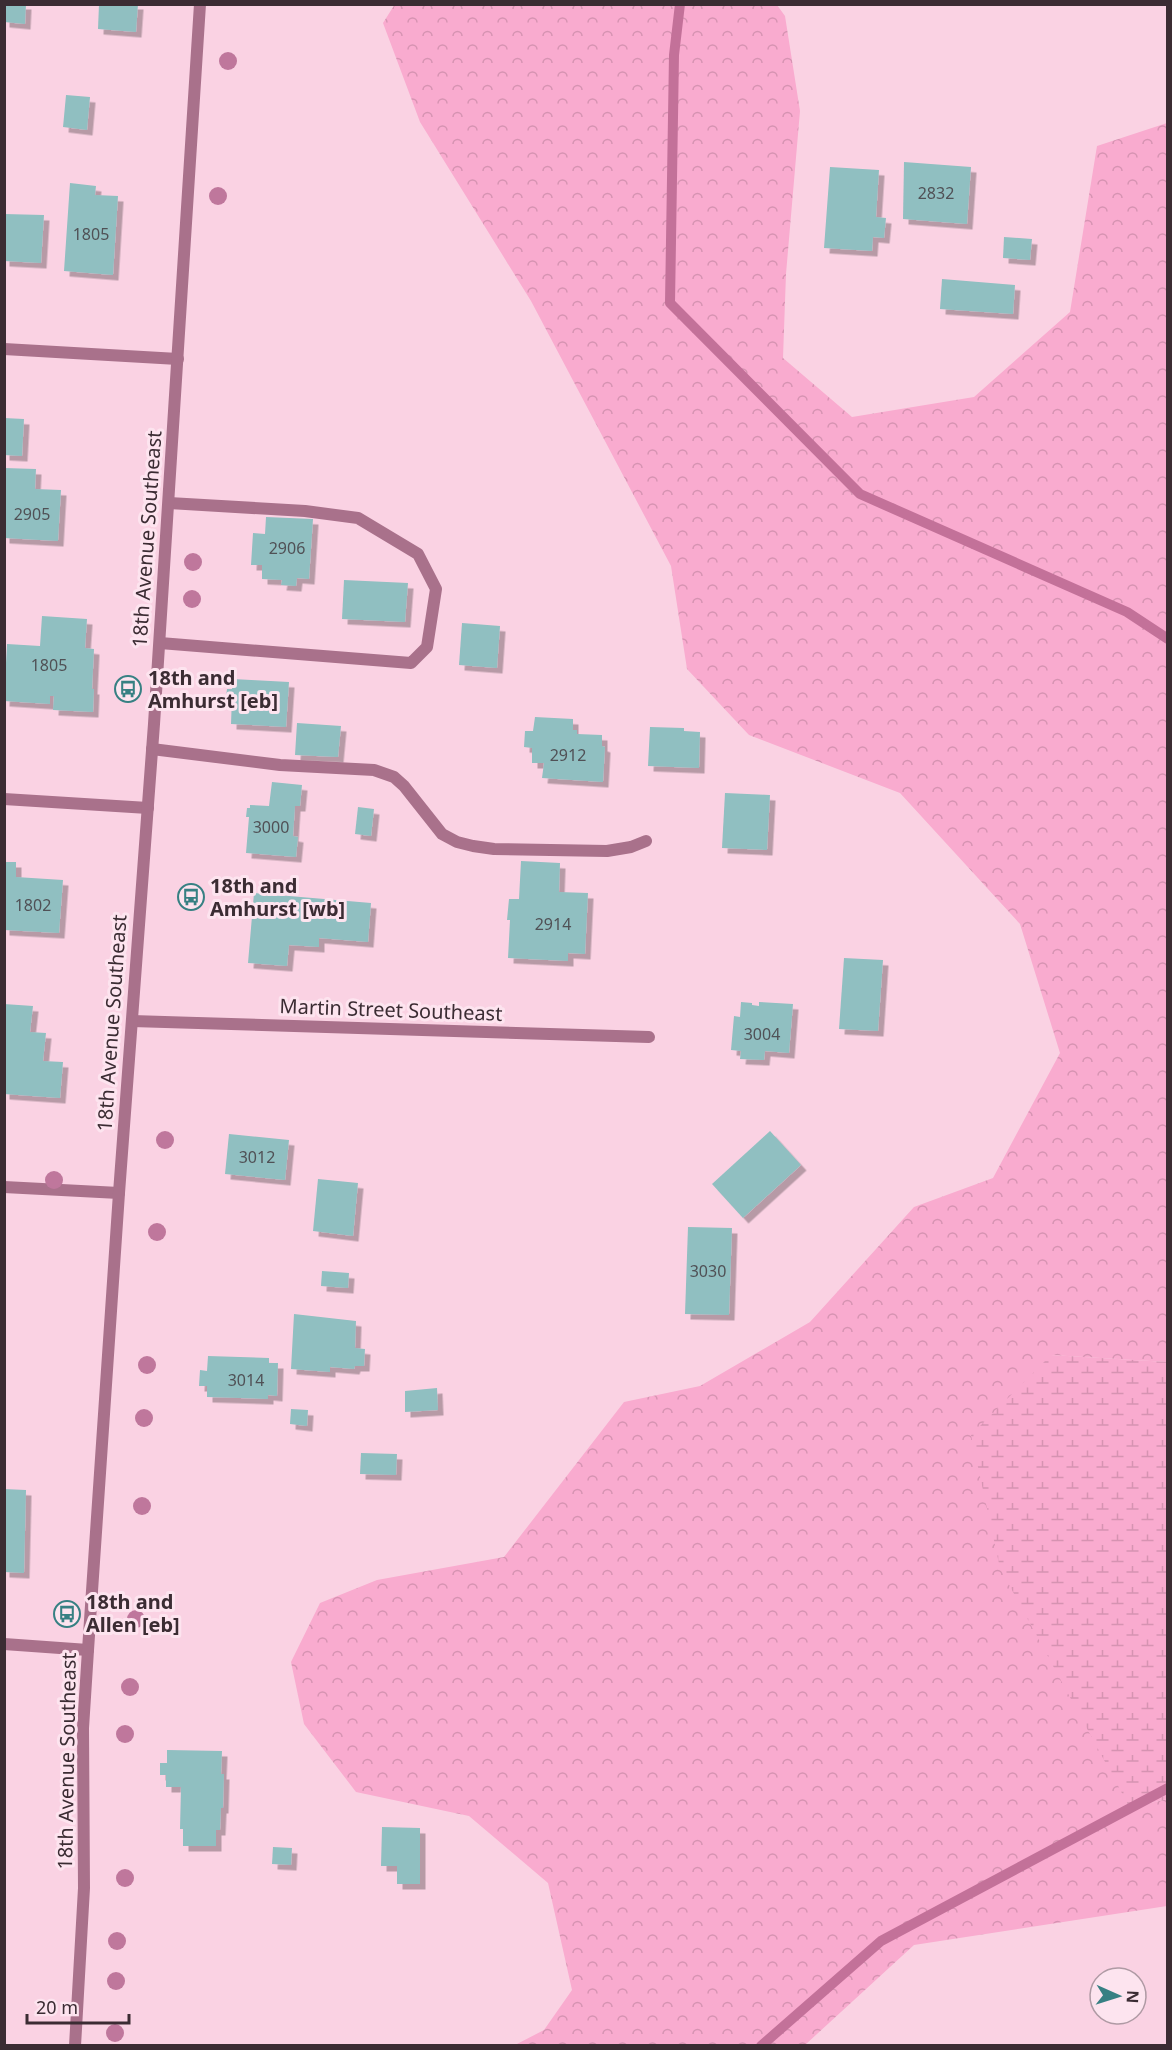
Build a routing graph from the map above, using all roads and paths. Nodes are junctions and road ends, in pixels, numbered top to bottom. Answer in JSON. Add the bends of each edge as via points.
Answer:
{"nodes":[{"id":1,"x":200,"y":4,"type":"edge"},
{"id":2,"x":4,"y":349,"type":"edge"},
{"id":3,"x":178,"y":359,"type":"junction"},
{"id":4,"x":169,"y":503,"type":"junction"},
{"id":5,"x":160,"y":643,"type":"junction"},
{"id":6,"x":152,"y":749,"type":"junction"},
{"id":7,"x":4,"y":799,"type":"edge"},
{"id":8,"x":148,"y":808,"type":"junction"},
{"id":9,"x":646,"y":841,"type":"dead end"},
{"id":10,"x":132,"y":1021,"type":"junction"},
{"id":11,"x":649,"y":1037,"type":"dead end"},
{"id":12,"x":4,"y":1186,"type":"edge"},
{"id":13,"x":119,"y":1192,"type":"junction"},
{"id":14,"x":4,"y":1644,"type":"edge"},
{"id":15,"x":88,"y":1650,"type":"junction"},
{"id":16,"x":75,"y":2046,"type":"edge"}],
"edges":[{"from":1,"to":3,"type":"street","name":"18th Avenue Southeast"},
{"from":2,"to":3,"type":"street"},
{"from":3,"to":4,"type":"street","name":"18th Avenue Southeast"},
{"from":4,"to":5,"type":"street","name":"18th Avenue Southeast"},
{"from":4,"to":5,"type":"street","via":[[358,518],[418,554],[436,589],[427,647],[411,663]]},
{"from":5,"to":6,"type":"street","name":"18th Avenue Southeast"},
{"from":6,"to":8,"type":"street","name":"18th Avenue Southeast"},
{"from":6,"to":9,"type":"street","via":[[280,765],[374,770],[394,777],[404,786],[442,834],[472,846],[607,851]]},
{"from":7,"to":8,"type":"street"},
{"from":8,"to":10,"type":"street","name":"18th Avenue Southeast"},
{"from":10,"to":11,"type":"street","name":"Martin Street Southeast"},
{"from":10,"to":13,"type":"street","name":"18th Avenue Southeast"},
{"from":12,"to":13,"type":"street"},
{"from":13,"to":15,"type":"street","name":"18th Avenue Southeast"},
{"from":14,"to":15,"type":"street"},
{"from":15,"to":16,"type":"street","name":"18th Avenue Southeast","via":[[83,1728],[84,1888]]}]}
